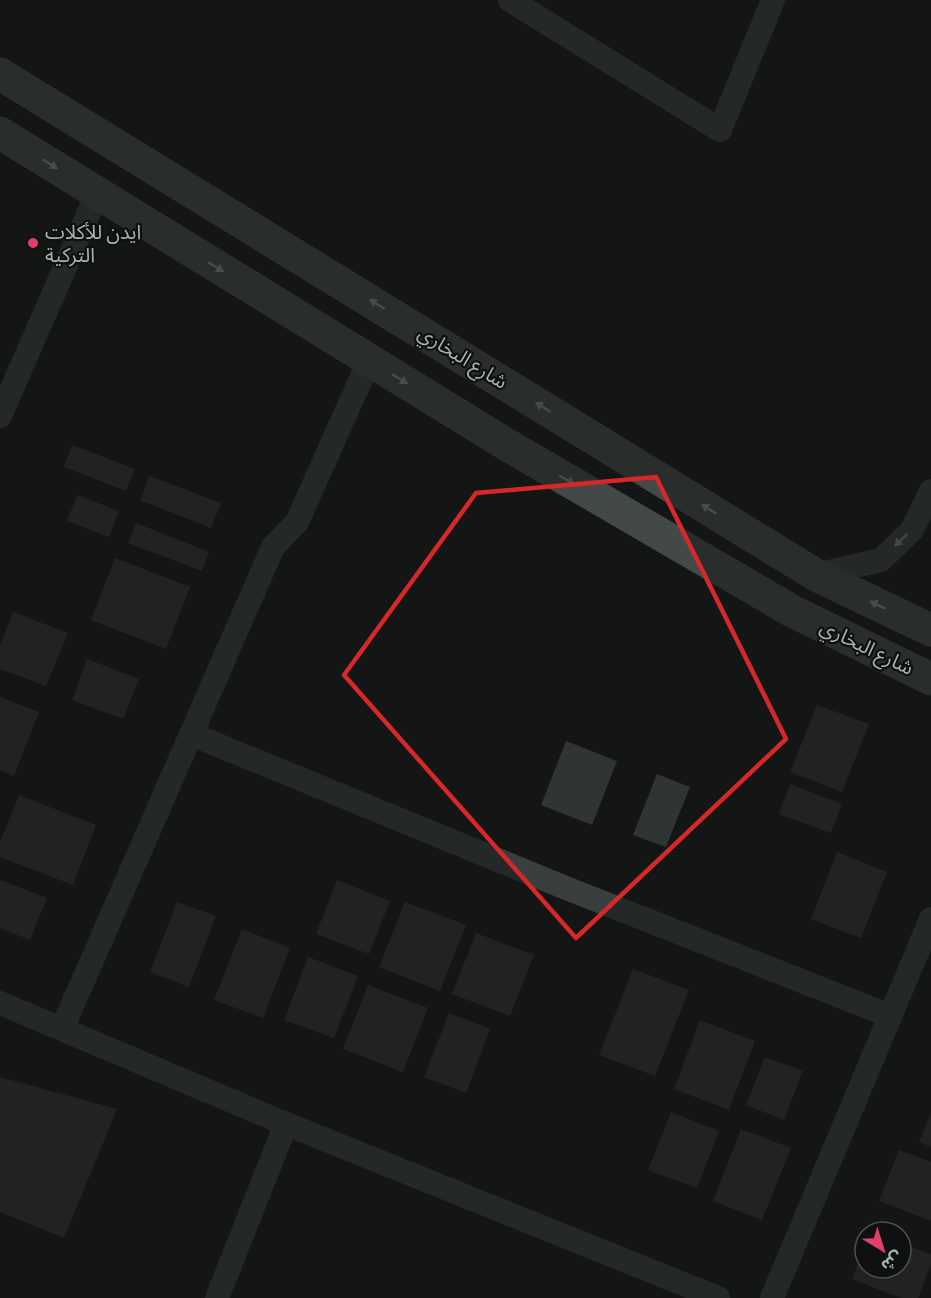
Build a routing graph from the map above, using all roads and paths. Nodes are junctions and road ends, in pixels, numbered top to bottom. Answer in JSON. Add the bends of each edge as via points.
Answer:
{"nodes":[{"id":1,"x":510,"y":0,"type":"edge"},
{"id":2,"x":772,"y":0,"type":"edge"},
{"id":3,"x":0,"y":74,"type":"edge"},
{"id":4,"x":0,"y":133,"type":"edge"},
{"id":5,"x":98,"y":194,"type":"junction"},
{"id":6,"x":369,"y":361,"type":"junction"},
{"id":7,"x":0,"y":416,"type":"edge"},
{"id":8,"x":931,"y":490,"type":"edge"},
{"id":9,"x":816,"y":575,"type":"junction"},
{"id":10,"x":931,"y":630,"type":"edge"},
{"id":11,"x":931,"y":679,"type":"edge"},
{"id":12,"x":191,"y":734,"type":"junction"},
{"id":13,"x":931,"y":919,"type":"edge"},
{"id":14,"x":0,"y":1003,"type":"edge"},
{"id":15,"x":890,"y":1016,"type":"junction"},
{"id":16,"x":62,"y":1029,"type":"junction"},
{"id":17,"x":286,"y":1124,"type":"junction"},
{"id":18,"x":217,"y":1298,"type":"edge"},
{"id":19,"x":718,"y":1298,"type":"edge"},
{"id":20,"x":772,"y":1298,"type":"edge"}],
"edges":[{"from":1,"to":2,"type":"street","via":[[720,130]]},
{"from":9,"to":3,"type":"main road","name":"شارع البخاري","one_way":true},
{"from":4,"to":5,"type":"main road","name":"شارع البخاري","one_way":true},
{"from":5,"to":6,"type":"main road","name":"شارع البخاري","one_way":true},
{"from":5,"to":7,"type":"street"},
{"from":6,"to":11,"type":"main road","name":"شارع البخاري","one_way":true,"via":[[792,611]]},
{"from":6,"to":12,"type":"street","via":[[297,522],[273,547]]},
{"from":8,"to":9,"type":"street","one_way":true,"via":[[912,530],[881,560]]},
{"from":10,"to":9,"type":"main road","name":"شارع البخاري","one_way":true},
{"from":12,"to":15,"type":"street"},
{"from":12,"to":16,"type":"street"},
{"from":13,"to":15,"type":"street"},
{"from":14,"to":16,"type":"street"},
{"from":15,"to":20,"type":"street"},
{"from":16,"to":17,"type":"street"},
{"from":17,"to":18,"type":"street"},
{"from":17,"to":19,"type":"street"}]}
